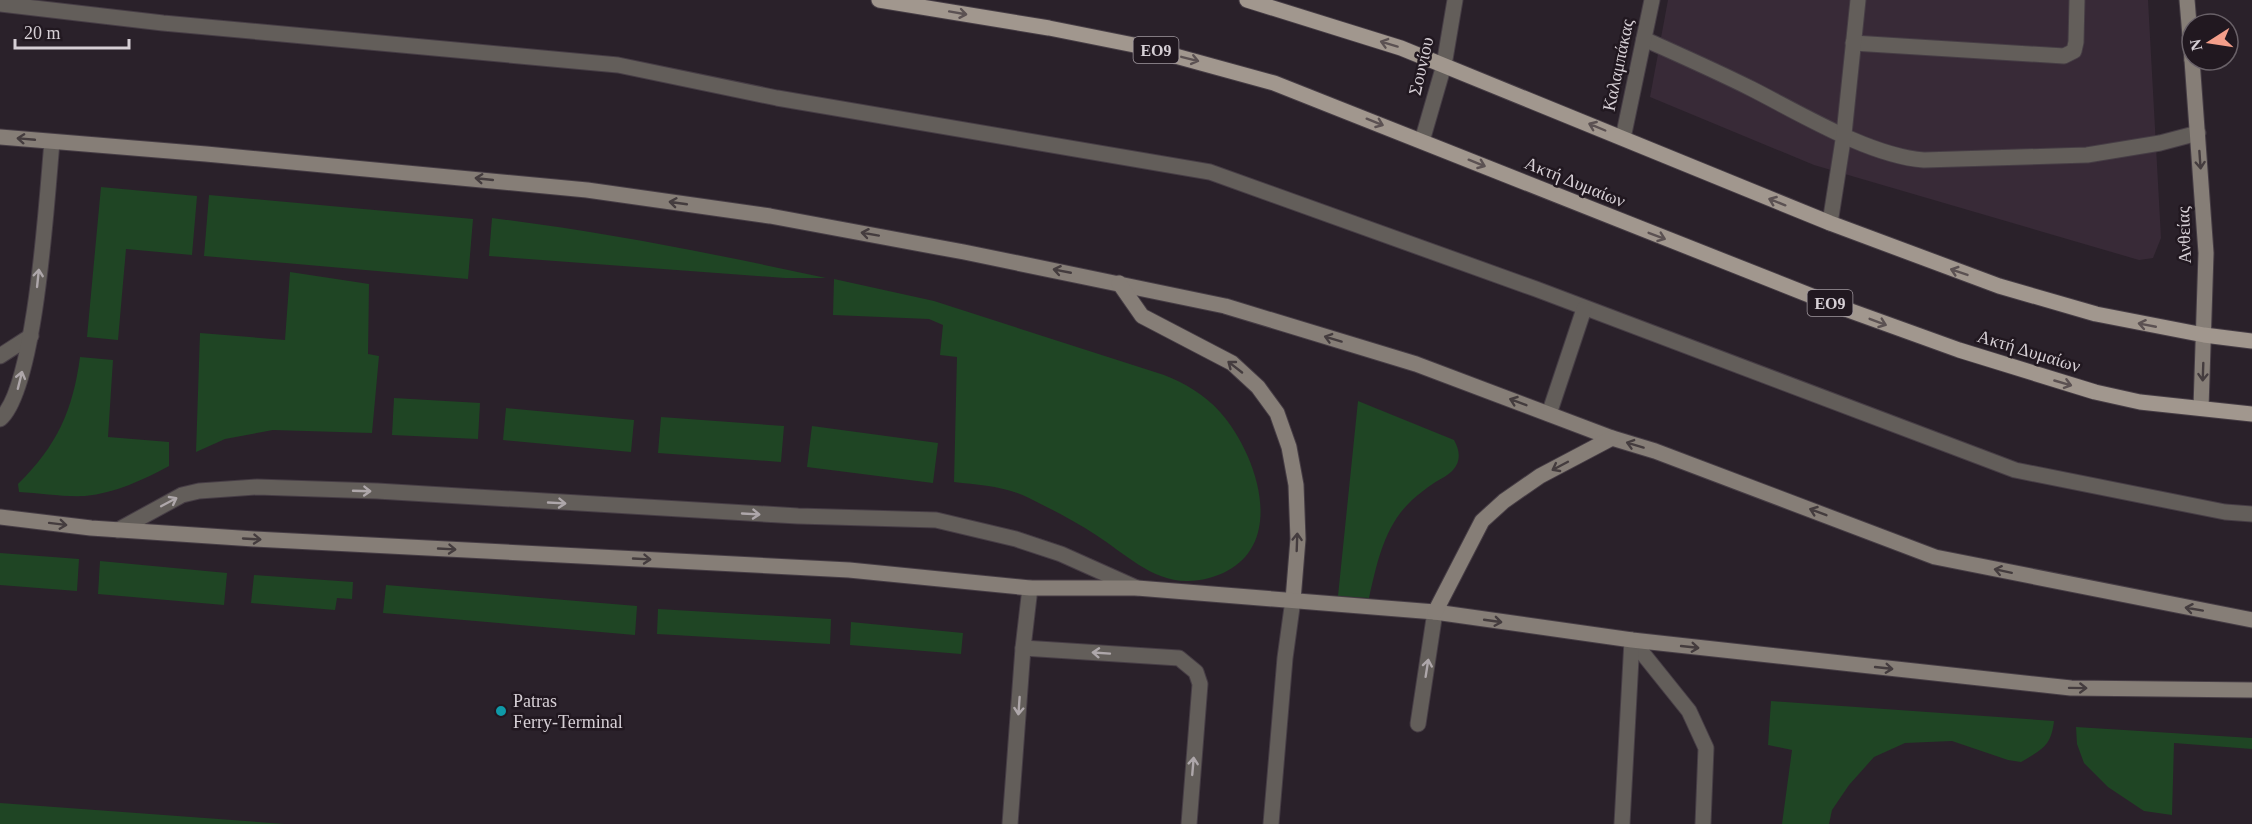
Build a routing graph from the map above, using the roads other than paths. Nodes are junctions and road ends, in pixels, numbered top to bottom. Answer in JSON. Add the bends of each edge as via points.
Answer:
{"nodes":[{"id":1,"x":879,"y":0,"type":"edge"},
{"id":2,"x":1247,"y":0,"type":"edge"},
{"id":3,"x":1455,"y":0,"type":"edge"},
{"id":4,"x":1652,"y":0,"type":"edge"},
{"id":5,"x":1858,"y":0,"type":"edge"},
{"id":6,"x":2077,"y":0,"type":"edge"},
{"id":7,"x":0,"y":4,"type":"edge"},
{"id":8,"x":1644,"y":39,"type":"junction"},
{"id":9,"x":1854,"y":43,"type":"junction"},
{"id":10,"x":1444,"y":65,"type":"junction"},
{"id":11,"x":2193,"y":72,"type":"edge"},
{"id":12,"x":2198,"y":133,"type":"junction"},
{"id":13,"x":1844,"y":134,"type":"junction"},
{"id":14,"x":0,"y":137,"type":"edge"},
{"id":15,"x":1623,"y":138,"type":"junction"},
{"id":16,"x":1422,"y":141,"type":"junction"},
{"id":17,"x":52,"y":142,"type":"junction"},
{"id":18,"x":1830,"y":223,"type":"junction"},
{"id":19,"x":1119,"y":283,"type":"junction"},
{"id":20,"x":1584,"y":309,"type":"junction"},
{"id":21,"x":31,"y":336,"type":"junction"},
{"id":22,"x":2204,"y":336,"type":"junction"},
{"id":23,"x":2252,"y":341,"type":"edge"},
{"id":24,"x":0,"y":356,"type":"edge"},
{"id":25,"x":2202,"y":408,"type":"junction"},
{"id":26,"x":1549,"y":414,"type":"junction"},
{"id":27,"x":2252,"y":414,"type":"edge"},
{"id":28,"x":0,"y":419,"type":"edge"},
{"id":29,"x":1612,"y":438,"type":"junction"},
{"id":30,"x":2252,"y":514,"type":"edge"},
{"id":31,"x":0,"y":517,"type":"edge"},
{"id":32,"x":118,"y":530,"type":"junction"},
{"id":33,"x":1030,"y":588,"type":"junction"},
{"id":34,"x":1137,"y":588,"type":"junction"},
{"id":35,"x":1293,"y":600,"type":"junction"},
{"id":36,"x":1435,"y":612,"type":"junction"},
{"id":37,"x":2252,"y":620,"type":"edge"},
{"id":38,"x":1632,"y":640,"type":"junction"},
{"id":39,"x":1023,"y":648,"type":"junction"},
{"id":40,"x":2252,"y":690,"type":"edge"},
{"id":41,"x":1418,"y":724,"type":"dead end"},
{"id":42,"x":1010,"y":824,"type":"edge"},
{"id":43,"x":1189,"y":824,"type":"edge"},
{"id":44,"x":1271,"y":824,"type":"edge"},
{"id":45,"x":1622,"y":824,"type":"edge"},
{"id":46,"x":1703,"y":824,"type":"edge"}],
"edges":[{"from":1,"to":16,"type":"main road","name":"Ακτή Δυμαίων","number":"ΕΟ9","one_way":true,"via":[[1049,28],[1183,57],[1274,83]]},
{"from":10,"to":2,"type":"main road","one_way":true},
{"from":3,"to":10,"type":"street","name":"Σουνίου"},
{"from":4,"to":8,"type":"street","name":"Καλαμπάκας"},
{"from":5,"to":9,"type":"street"},
{"from":6,"to":9,"type":"street","via":[[2074,51],[2064,56]]},
{"from":7,"to":20,"type":"street","via":[[618,65],[777,98],[1210,172]]},
{"from":8,"to":13,"type":"street"},
{"from":8,"to":15,"type":"street","name":"Καλαμπάκας"},
{"from":9,"to":13,"type":"street"},
{"from":15,"to":10,"type":"main road","one_way":true},
{"from":10,"to":16,"type":"street","name":"Σουνίου"},
{"from":11,"to":12,"type":"main road","name":"Ανθείας"},
{"from":12,"to":13,"type":"street","via":[[2087,155],[1924,160],[1894,155]]},
{"from":12,"to":22,"type":"main road","name":"Ανθείας","one_way":true,"via":[[2206,253]]},
{"from":13,"to":18,"type":"street"},
{"from":17,"to":14,"type":"main road","one_way":true},
{"from":18,"to":15,"type":"main road","one_way":true},
{"from":16,"to":25,"type":"main road","name":"Ακτή Δυμαίων","number":"ΕΟ9","one_way":true,"via":[[1836,306],[1959,350],[2095,392],[2140,402]]},
{"from":19,"to":17,"type":"main road","one_way":true,"via":[[770,216],[587,190]]},
{"from":21,"to":17,"type":"street","one_way":true},
{"from":22,"to":18,"type":"main road","one_way":true,"via":[[2096,314],[1999,286]]},
{"from":26,"to":19,"type":"main road","one_way":true,"via":[[1416,364],[1225,306]]},
{"from":35,"to":19,"type":"main road","one_way":true,"via":[[1298,539],[1296,485],[1277,413],[1258,387],[1232,363],[1142,316]]},
{"from":20,"to":26,"type":"street"},
{"from":20,"to":30,"type":"street","via":[[2015,470]]},
{"from":21,"to":24,"type":"street"},
{"from":28,"to":21,"type":"street","one_way":true,"via":[[16,396]]},
{"from":22,"to":23,"type":"main road"},
{"from":22,"to":25,"type":"main road","name":"Ανθείας","one_way":true},
{"from":25,"to":27,"type":"main road","name":"Ακτή Δυμαίων","number":"ΕΟ9"},
{"from":26,"to":29,"type":"main road"},
{"from":29,"to":36,"type":"main road","one_way":true,"via":[[1540,476],[1482,521]]},
{"from":37,"to":29,"type":"main road","one_way":true,"via":[[1935,557]]},
{"from":31,"to":32,"type":"main road","one_way":true},
{"from":32,"to":33,"type":"main road","one_way":true,"via":[[849,570]]},
{"from":32,"to":34,"type":"street","one_way":true,"via":[[182,495],[257,487],[936,520],[1061,554]]},
{"from":33,"to":34,"type":"main road"},
{"from":33,"to":39,"type":"street"},
{"from":34,"to":35,"type":"main road"},
{"from":35,"to":36,"type":"main road"},
{"from":35,"to":44,"type":"street"},
{"from":36,"to":38,"type":"main road","one_way":true},
{"from":41,"to":36,"type":"street","one_way":true},
{"from":38,"to":40,"type":"main road","one_way":true,"via":[[2071,688]]},
{"from":38,"to":45,"type":"street"},
{"from":38,"to":46,"type":"street","via":[[1689,711],[1706,748]]},
{"from":39,"to":42,"type":"street","one_way":true},
{"from":43,"to":39,"type":"street","one_way":true,"via":[[1200,684],[1196,672],[1179,658]]}]}
